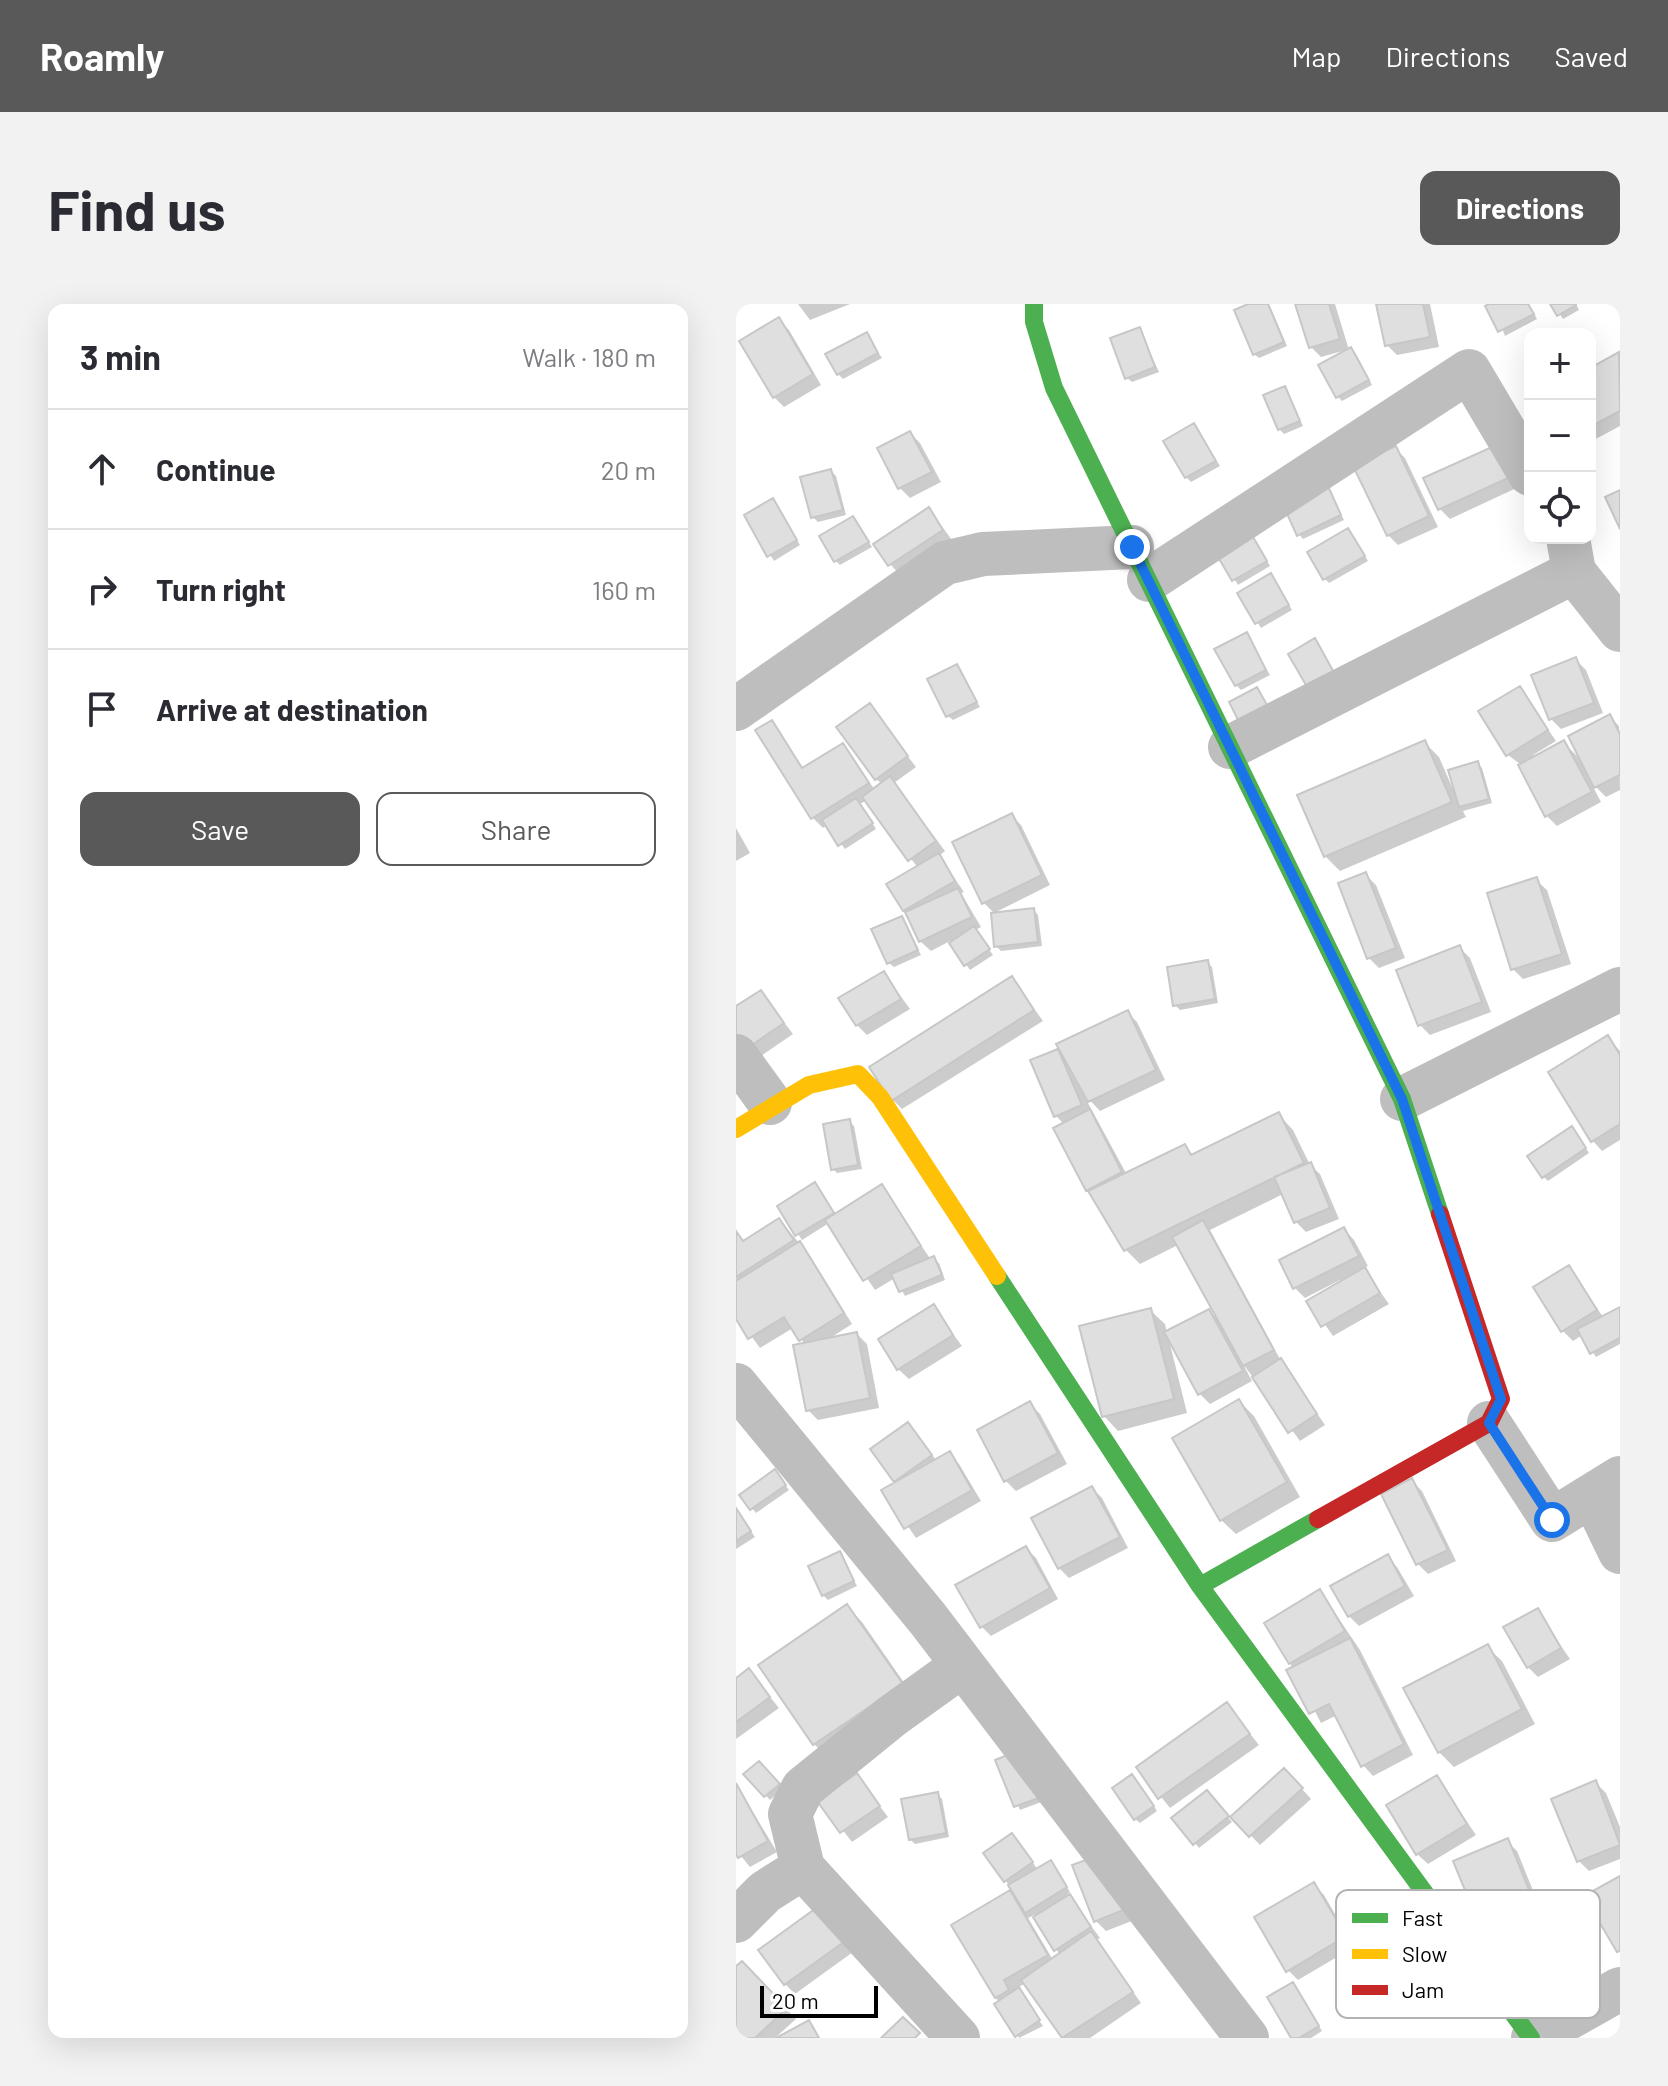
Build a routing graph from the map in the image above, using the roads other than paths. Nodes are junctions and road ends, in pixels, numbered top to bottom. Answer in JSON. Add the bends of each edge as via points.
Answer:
{"nodes":[{"id":1,"x":1034,"y":304,"type":"edge"},
{"id":2,"x":1529,"y":472,"type":"edge"},
{"id":3,"x":1571,"y":555,"type":"edge"},
{"id":4,"x":1140,"y":564,"type":"junction"},
{"id":5,"x":1620,"y":630,"type":"edge"},
{"id":6,"x":736,"y":709,"type":"edge"},
{"id":7,"x":1230,"y":747,"type":"junction"},
{"id":8,"x":1620,"y":989,"type":"edge"},
{"id":9,"x":736,"y":1056,"type":"edge"},
{"id":10,"x":1402,"y":1099,"type":"junction"},
{"id":11,"x":770,"y":1103,"type":"junction"},
{"id":12,"x":736,"y":1129,"type":"edge"},
{"id":13,"x":736,"y":1385,"type":"edge"},
{"id":14,"x":1489,"y":1423,"type":"junction"},
{"id":15,"x":1606,"y":1487,"type":"edge"},
{"id":16,"x":1620,"y":1552,"type":"edge"},
{"id":17,"x":1200,"y":1586,"type":"junction"},
{"id":18,"x":963,"y":1665,"type":"junction"},
{"id":19,"x":803,"y":1868,"type":"junction"},
{"id":20,"x":1423,"y":1890,"type":"edge"},
{"id":21,"x":736,"y":1921,"type":"edge"},
{"id":22,"x":1620,"y":1989,"type":"edge"},
{"id":23,"x":1600,"y":2000,"type":"edge"},
{"id":24,"x":1517,"y":2018,"type":"edge"},
{"id":25,"x":1568,"y":2018,"type":"edge"},
{"id":26,"x":958,"y":2038,"type":"edge"},
{"id":27,"x":1247,"y":2038,"type":"edge"},
{"id":28,"x":1532,"y":2038,"type":"edge"}],
"edges":[{"from":1,"to":4,"type":"street","via":[[1034,322],[1054,388]]},
{"from":2,"to":4,"type":"street","via":[[1469,371]]},
{"from":3,"to":5,"type":"street"},
{"from":3,"to":7,"type":"street"},
{"from":4,"to":6,"type":"street","via":[[983,554],[945,563]]},
{"from":4,"to":7,"type":"street"},
{"from":7,"to":10,"type":"street"},
{"from":8,"to":10,"type":"street"},
{"from":9,"to":11,"type":"street"},
{"from":10,"to":14,"type":"street","via":[[1501,1399]]},
{"from":11,"to":12,"type":"street"},
{"from":11,"to":17,"type":"street","via":[[833,1074],[858,1074],[880,1097]]},
{"from":13,"to":18,"type":"street"},
{"from":14,"to":15,"type":"street","via":[[1552,1520]]},
{"from":14,"to":17,"type":"street"},
{"from":15,"to":16,"type":"street"},
{"from":17,"to":20,"type":"street"},
{"from":18,"to":19,"type":"street","via":[[803,1788],[790,1814]]},
{"from":18,"to":27,"type":"street"},
{"from":19,"to":21,"type":"street","via":[[765,1892]]},
{"from":19,"to":26,"type":"street"},
{"from":22,"to":23,"type":"street"},
{"from":24,"to":28,"type":"street"},
{"from":25,"to":28,"type":"street"}]}
